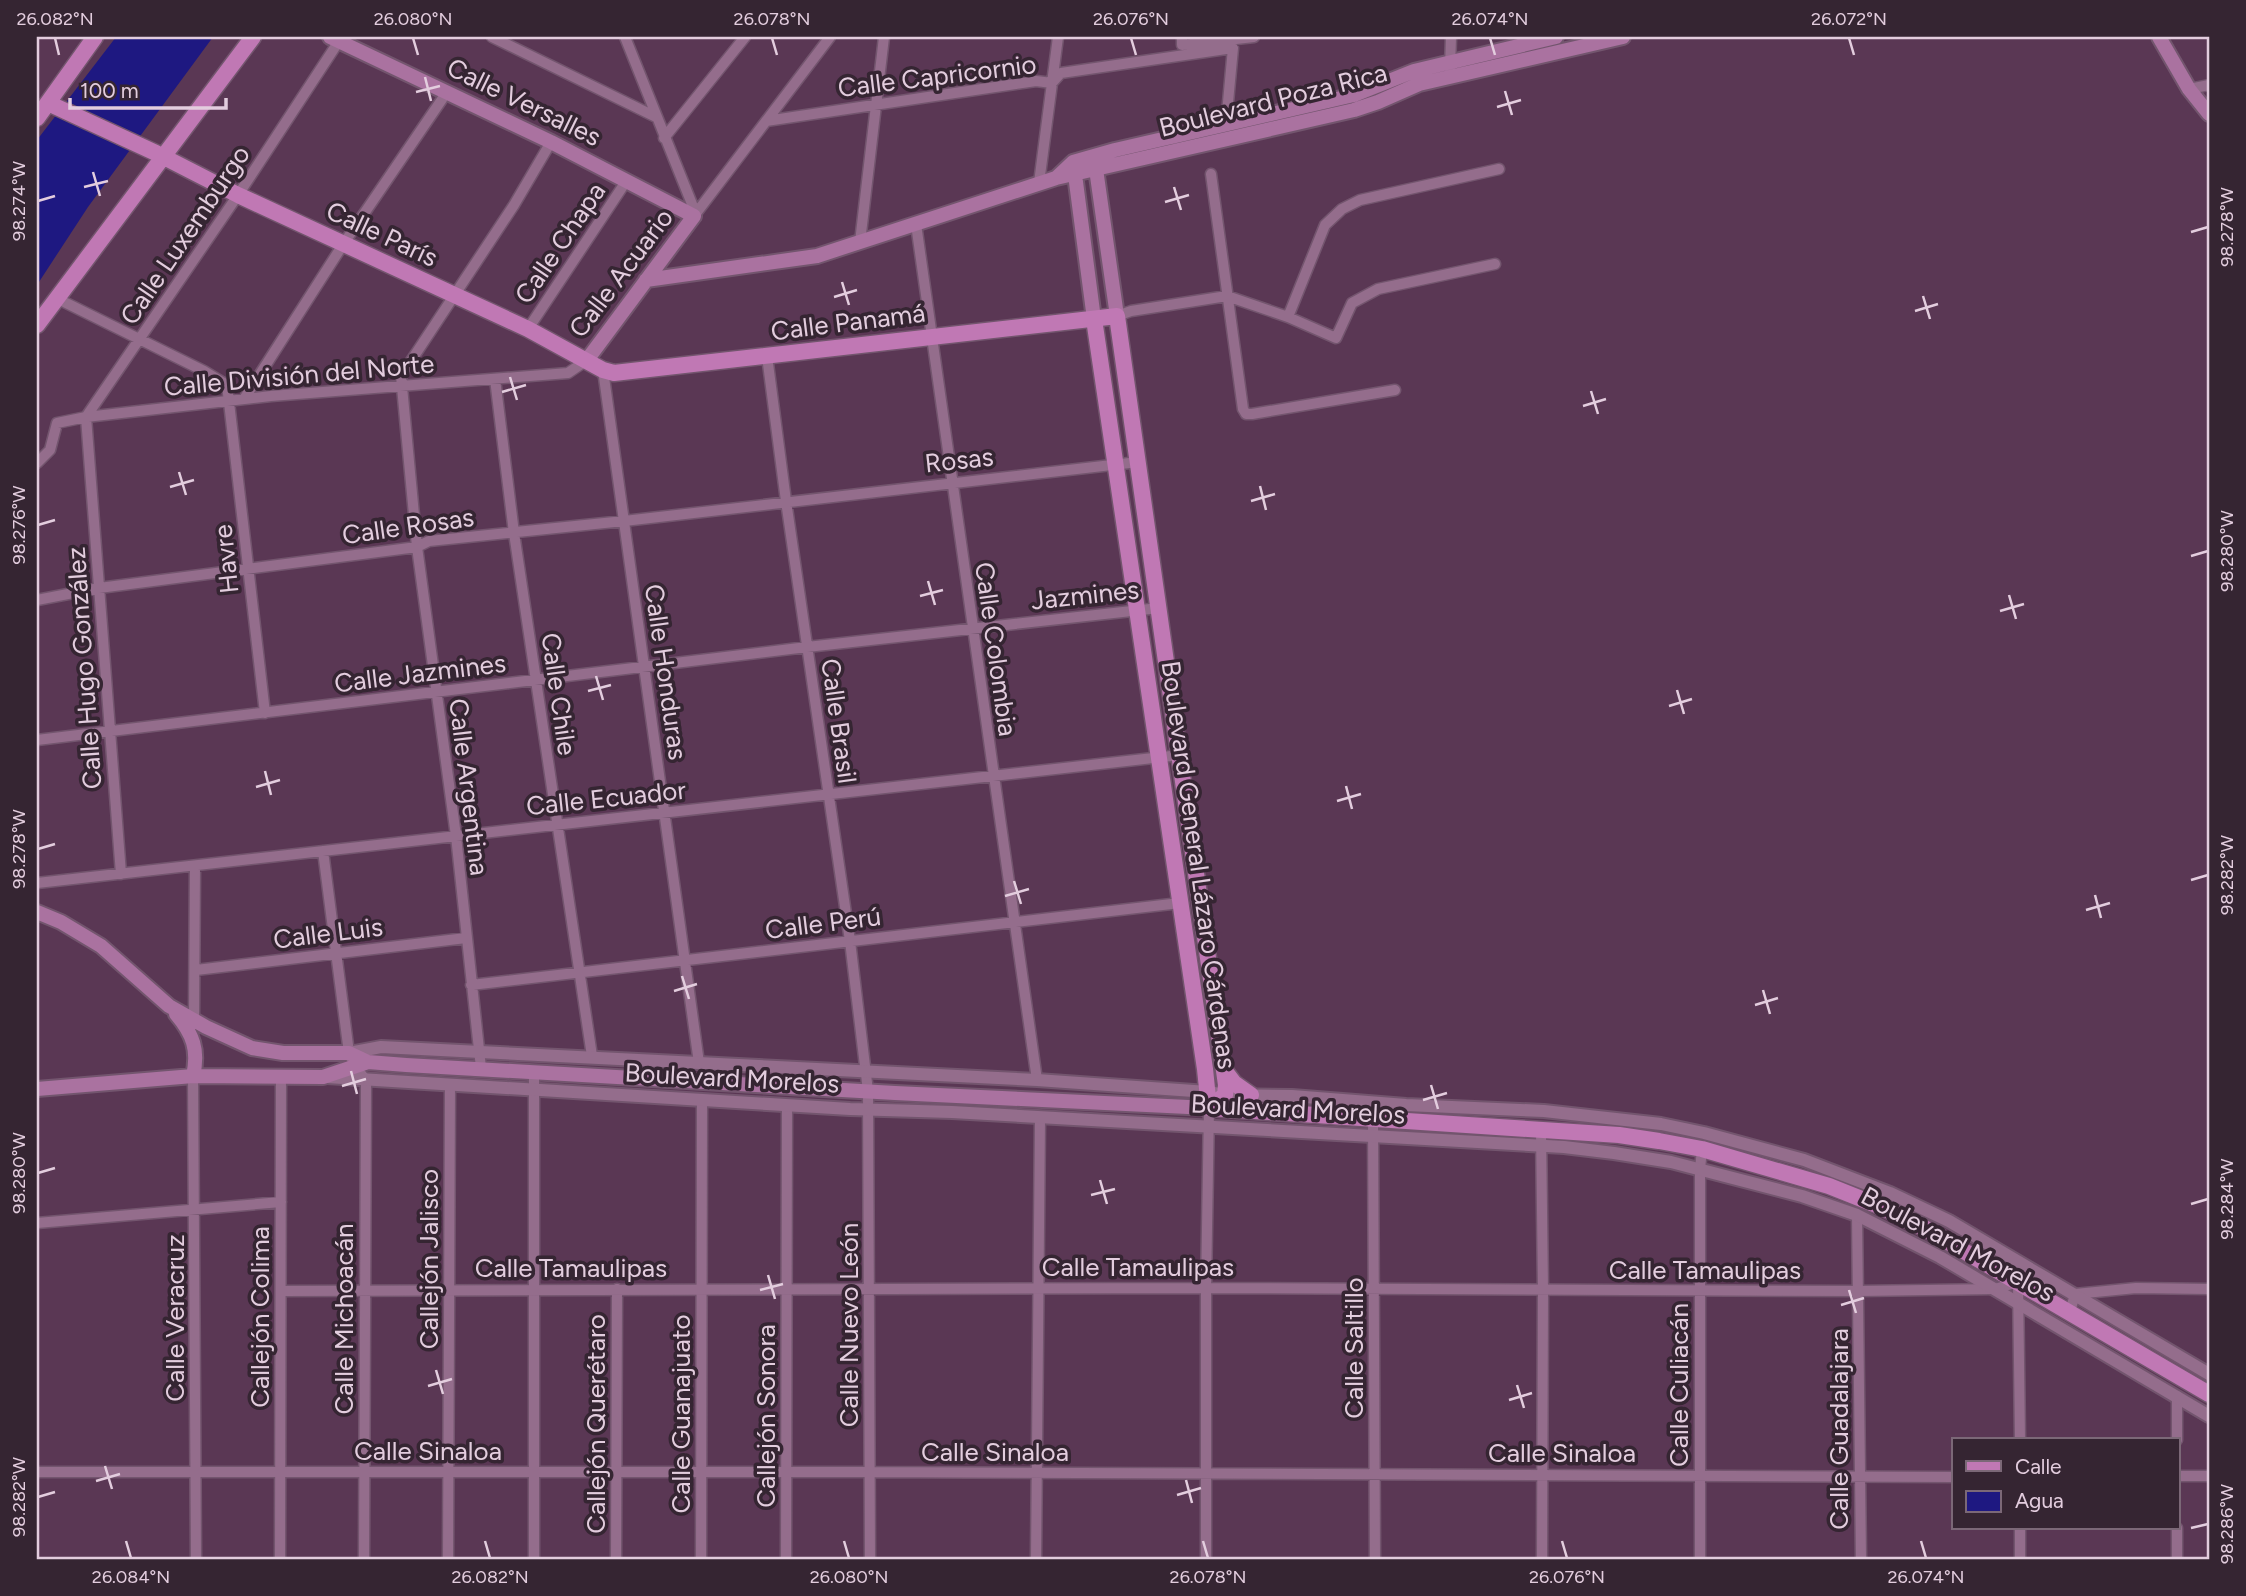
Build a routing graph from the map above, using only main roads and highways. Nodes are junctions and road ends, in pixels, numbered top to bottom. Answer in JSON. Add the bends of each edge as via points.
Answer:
{"nodes":[{"id":1,"x":95,"y":37,"type":"edge"},
{"id":2,"x":253,"y":37,"type":"edge"},
{"id":3,"x":1556,"y":37,"type":"edge"},
{"id":4,"x":1623,"y":37,"type":"edge"},
{"id":5,"x":2160,"y":37,"type":"edge"},
{"id":6,"x":335,"y":39,"type":"edge"},
{"id":7,"x":1535,"y":39,"type":"edge"},
{"id":8,"x":1518,"y":47,"type":"edge"},
{"id":9,"x":1450,"y":70,"type":"junction"},
{"id":10,"x":48,"y":103,"type":"edge"},
{"id":11,"x":2209,"y":114,"type":"edge"},
{"id":12,"x":37,"y":118,"type":"edge"},
{"id":13,"x":160,"y":155,"type":"junction"},
{"id":14,"x":1095,"y":163,"type":"junction"},
{"id":15,"x":1074,"y":168,"type":"junction"},
{"id":16,"x":695,"y":215,"type":"joint"},
{"id":17,"x":646,"y":280,"type":"junction"},
{"id":18,"x":1117,"y":316,"type":"junction"},
{"id":19,"x":1094,"y":319,"type":"junction"},
{"id":20,"x":37,"y":325,"type":"edge"},
{"id":21,"x":587,"y":360,"type":"junction"},
{"id":22,"x":1181,"y":905,"type":"junction"},
{"id":23,"x":37,"y":912,"type":"edge"},
{"id":24,"x":1207,"y":947,"type":"junction"},
{"id":25,"x":169,"y":1006,"type":"junction"},
{"id":26,"x":357,"y":1060,"type":"junction"},
{"id":27,"x":1224,"y":1070,"type":"junction"},
{"id":28,"x":193,"y":1076,"type":"junction"},
{"id":29,"x":37,"y":1089,"type":"edge"},
{"id":30,"x":1251,"y":1095,"type":"road end"},
{"id":31,"x":1209,"y":1100,"type":"junction"},
{"id":32,"x":1661,"y":1124,"type":"road end"},
{"id":33,"x":1659,"y":1141,"type":"junction"},
{"id":34,"x":1804,"y":1160,"type":"road end"},
{"id":35,"x":1800,"y":1177,"type":"junction"},
{"id":36,"x":2209,"y":1394,"type":"edge"}],
"edges":[{"from":1,"to":10,"type":"main road"},
{"from":2,"to":13,"type":"main road"},
{"from":3,"to":7,"type":"main road","name":"Boulevard Poza Rica"},
{"from":4,"to":8,"type":"main road","name":"Boulevard Poza Rica","via":[[1535,57]]},
{"from":5,"to":11,"type":"main road"},
{"from":6,"to":16,"type":"main road","name":"Calle Versalles"},
{"from":7,"to":8,"type":"main road","name":"Boulevard Poza Rica"},
{"from":8,"to":9,"type":"main road","name":"Boulevard Poza Rica"},
{"from":9,"to":14,"type":"main road","name":"Boulevard Poza Rica","via":[[1354,110]]},
{"from":9,"to":14,"type":"main road","name":"Boulevard Poza Rica","via":[[1414,71],[1354,96],[1226,124]]},
{"from":10,"to":12,"type":"main road"},
{"from":10,"to":13,"type":"main road","name":"Calle París"},
{"from":13,"to":20,"type":"main road"},
{"from":13,"to":21,"type":"main road","name":"Calle París"},
{"from":14,"to":15,"type":"main road","name":"Boulevard Poza Rica"},
{"from":14,"to":18,"type":"main road"},
{"from":15,"to":17,"type":"main road","name":"Boulevard Poza Rica","via":[[1056,178],[817,256]]},
{"from":15,"to":19,"type":"main road","name":"Boulevard General Lázaro Cárdenas"},
{"from":16,"to":17,"type":"main road","name":"Calle Acuario"},
{"from":17,"to":21,"type":"main road","name":"Calle Acuario"},
{"from":18,"to":19,"type":"main road","name":"Calle Panamá"},
{"from":18,"to":24,"type":"main road","name":"Boulevard General Lázaro Cárdenas"},
{"from":19,"to":21,"type":"main road","name":"Calle Panamá","via":[[614,373]]},
{"from":19,"to":22,"type":"main road","name":"Boulevard General Lázaro Cárdenas"},
{"from":22,"to":24,"type":"main road","via":[[1188,914],[1195,945]]},
{"from":22,"to":31,"type":"main road","name":"Boulevard General Lázaro Cárdenas"},
{"from":23,"to":25,"type":"main road","name":"Boulevard Morelos","via":[[92,939]]},
{"from":24,"to":27,"type":"main road","name":"Boulevard General Lázaro Cárdenas"},
{"from":25,"to":26,"type":"main road","name":"Boulevard Morelos","via":[[227,1038],[265,1051]]},
{"from":25,"to":28,"type":"main road","via":[[194,1042]]},
{"from":26,"to":28,"type":"main road","name":"Boulevard Morelos","via":[[323,1077]]},
{"from":26,"to":31,"type":"main road","name":"Boulevard Morelos","via":[[868,1091]]},
{"from":27,"to":30,"type":"main road"},
{"from":27,"to":31,"type":"main road","name":"Boulevard General Lázaro Cárdenas","via":[[1226,1095]]},
{"from":28,"to":29,"type":"main road","name":"Boulevard Morelos"},
{"from":31,"to":33,"type":"main road","name":"Boulevard Morelos","via":[[1373,1118],[1406,1113]]},
{"from":32,"to":33,"type":"main road"},
{"from":33,"to":35,"type":"main road","name":"Boulevard Morelos"},
{"from":34,"to":35,"type":"main road"},
{"from":35,"to":36,"type":"main road","name":"Boulevard Morelos","via":[[1884,1208],[1956,1245],[2070,1312],[2175,1364]]}]}
